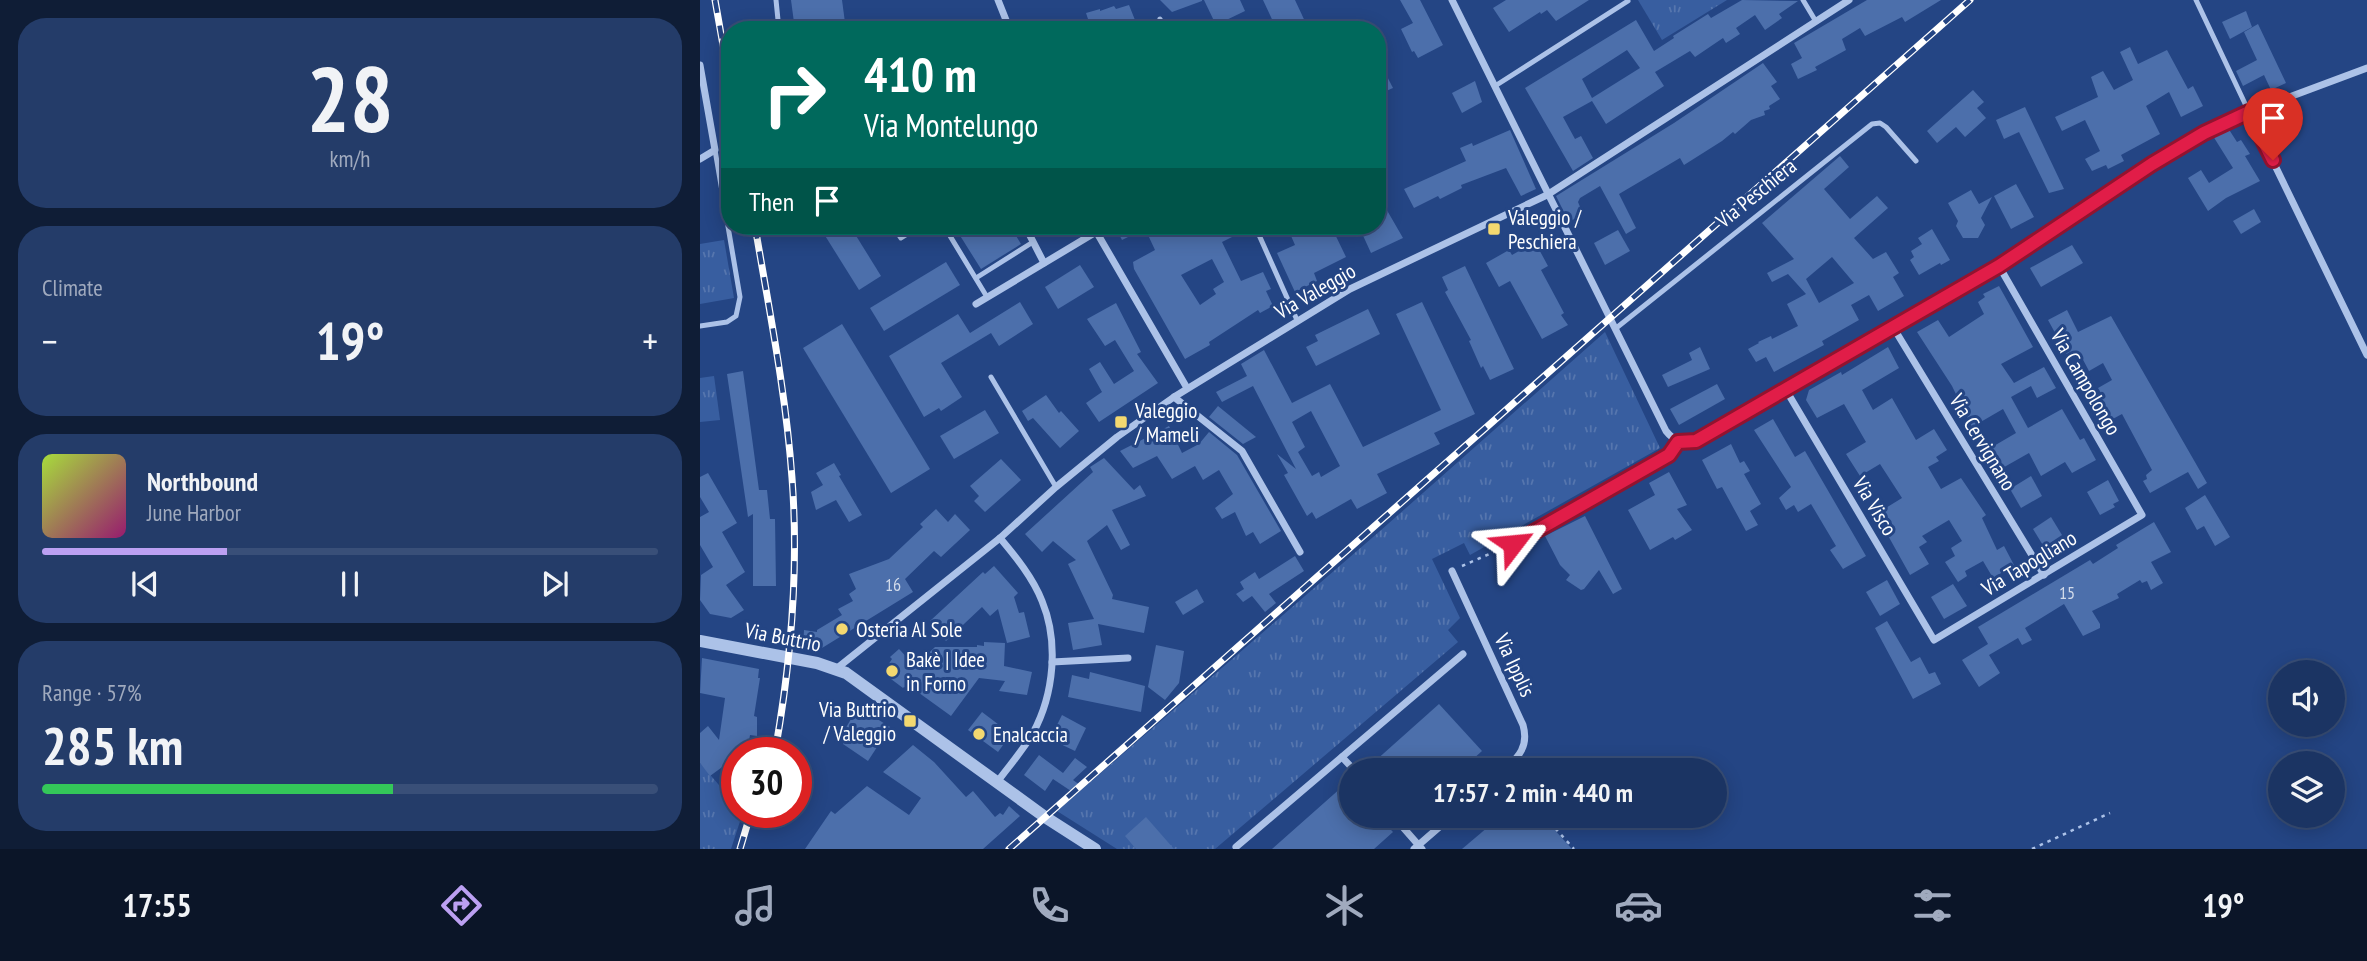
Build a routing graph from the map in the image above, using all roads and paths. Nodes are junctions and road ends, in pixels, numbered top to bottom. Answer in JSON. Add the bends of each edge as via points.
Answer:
{"nodes":[{"id":1,"x":776,"y":0,"type":"edge"},
{"id":2,"x":998,"y":0,"type":"edge"},
{"id":3,"x":1452,"y":0,"type":"edge"},
{"id":4,"x":1803,"y":0,"type":"edge"},
{"id":5,"x":1849,"y":0,"type":"edge"},
{"id":6,"x":2196,"y":0,"type":"edge"},
{"id":7,"x":1628,"y":1,"type":"edge"},
{"id":8,"x":1815,"y":20,"type":"junction"},
{"id":9,"x":778,"y":21,"type":"edge"},
{"id":10,"x":1006,"y":21,"type":"edge"},
{"id":11,"x":700,"y":65,"type":"edge"},
{"id":12,"x":2367,"y":68,"type":"edge"},
{"id":13,"x":1494,"y":86,"type":"junction"},
{"id":14,"x":2249,"y":112,"type":"junction"},
{"id":15,"x":715,"y":150,"type":"junction"},
{"id":16,"x":700,"y":159,"type":"edge"},
{"id":17,"x":1916,"y":161,"type":"dead end"},
{"id":18,"x":721,"y":185,"type":"edge"},
{"id":19,"x":1547,"y":195,"type":"junction"},
{"id":20,"x":729,"y":235,"type":"edge"},
{"id":21,"x":950,"y":235,"type":"edge"},
{"id":22,"x":1030,"y":235,"type":"edge"},
{"id":23,"x":1085,"y":235,"type":"edge"},
{"id":24,"x":1098,"y":235,"type":"edge"},
{"id":25,"x":1259,"y":235,"type":"edge"},
{"id":26,"x":1033,"y":242,"type":"junction"},
{"id":27,"x":1044,"y":263,"type":"junction"},
{"id":28,"x":1999,"y":266,"type":"junction"},
{"id":29,"x":976,"y":278,"type":"junction"},
{"id":30,"x":988,"y":297,"type":"junction"},
{"id":31,"x":976,"y":304,"type":"dead end"},
{"id":32,"x":1297,"y":320,"type":"junction"},
{"id":33,"x":700,"y":326,"type":"edge"},
{"id":34,"x":1893,"y":327,"type":"junction"},
{"id":35,"x":1615,"y":329,"type":"junction"},
{"id":36,"x":2367,"y":355,"type":"edge"},
{"id":37,"x":991,"y":377,"type":"dead end"},
{"id":38,"x":1187,"y":388,"type":"junction"},
{"id":39,"x":1786,"y":390,"type":"junction"},
{"id":40,"x":1174,"y":397,"type":"junction"},
{"id":41,"x":1678,"y":442,"type":"junction"},
{"id":42,"x":1056,"y":487,"type":"junction"},
{"id":43,"x":2142,"y":515,"type":"joint"},
{"id":44,"x":1000,"y":538,"type":"junction"},
{"id":45,"x":1513,"y":544,"type":"joint"},
{"id":46,"x":1300,"y":552,"type":"dead end"},
{"id":47,"x":1472,"y":561,"type":"dead end"},
{"id":48,"x":1452,"y":571,"type":"dead end"},
{"id":49,"x":2044,"y":575,"type":"junction"},
{"id":50,"x":1934,"y":640,"type":"joint"},
{"id":51,"x":700,"y":641,"type":"edge"},
{"id":52,"x":1462,"y":654,"type":"dead end"},
{"id":53,"x":1128,"y":658,"type":"dead end"},
{"id":54,"x":1052,"y":662,"type":"junction"},
{"id":55,"x":836,"y":669,"type":"junction"},
{"id":56,"x":1342,"y":757,"type":"joint"},
{"id":57,"x":1517,"y":758,"type":"edge"},
{"id":58,"x":998,"y":781,"type":"junction"},
{"id":59,"x":2110,"y":813,"type":"dead end"},
{"id":60,"x":1402,"y":828,"type":"edge"},
{"id":61,"x":1439,"y":828,"type":"edge"},
{"id":62,"x":1555,"y":828,"type":"edge"},
{"id":63,"x":1236,"y":847,"type":"edge"},
{"id":64,"x":1418,"y":848,"type":"edge"},
{"id":65,"x":1095,"y":849,"type":"edge"},
{"id":66,"x":1574,"y":849,"type":"edge"},
{"id":67,"x":2032,"y":849,"type":"edge"}],
"edges":[{"from":1,"to":9,"type":"lane"},
{"from":2,"to":10,"type":"street"},
{"from":3,"to":13,"type":"street"},
{"from":4,"to":8,"type":"lane"},
{"from":5,"to":8,"type":"street","name":"Via Valeggio"},
{"from":6,"to":14,"type":"lane"},
{"from":7,"to":13,"type":"lane"},
{"from":8,"to":19,"type":"street","name":"Via Valeggio"},
{"from":11,"to":15,"type":"street"},
{"from":12,"to":14,"type":"street"},
{"from":13,"to":19,"type":"street"},
{"from":14,"to":28,"type":"street","via":[[2152,164]]},
{"from":14,"to":36,"type":"street"},
{"from":15,"to":16,"type":"street"},
{"from":15,"to":18,"type":"lane"},
{"from":17,"to":35,"type":"lane","name":"Via Peschiera","via":[[1886,127],[1872,124]]},
{"from":19,"to":32,"type":"street","name":"Via Valeggio","via":[[1350,289]]},
{"from":19,"to":35,"type":"street"},
{"from":20,"to":33,"type":"lane","via":[[740,297],[736,316]]},
{"from":21,"to":29,"type":"lane"},
{"from":22,"to":26,"type":"street"},
{"from":23,"to":27,"type":"street"},
{"from":24,"to":38,"type":"street"},
{"from":25,"to":32,"type":"lane"},
{"from":26,"to":27,"type":"street"},
{"from":26,"to":29,"type":"lane"},
{"from":27,"to":30,"type":"street"},
{"from":28,"to":34,"type":"street"},
{"from":28,"to":43,"type":"street","name":"Via Campolongo"},
{"from":29,"to":30,"type":"lane"},
{"from":30,"to":31,"type":"street"},
{"from":32,"to":38,"type":"street","name":"Via Valeggio"},
{"from":34,"to":39,"type":"street"},
{"from":34,"to":49,"type":"street","name":"Via Cervignano"},
{"from":35,"to":41,"type":"street","via":[[1666,431]]},
{"from":37,"to":42,"type":"lane"},
{"from":38,"to":40,"type":"street","name":"Via Valeggio"},
{"from":39,"to":41,"type":"street","via":[[1696,441]]},
{"from":39,"to":50,"type":"street","name":"Via Visco"},
{"from":40,"to":42,"type":"street","name":"Via Valeggio"},
{"from":40,"to":46,"type":"street","via":[[1242,451]]},
{"from":41,"to":45,"type":"street","via":[[1669,455]]},
{"from":42,"to":44,"type":"street","name":"Via Valeggio"},
{"from":43,"to":49,"type":"street","name":"Via Tapogliano"},
{"from":44,"to":54,"type":"street","via":[[1042,599],[1052,630]]},
{"from":44,"to":55,"type":"street","name":"Via Valeggio"},
{"from":45,"to":47,"type":"path"},
{"from":48,"to":57,"type":"street","name":"Via Ipplis","via":[[1524,725],[1525,739]]},
{"from":49,"to":50,"type":"street","name":"Via Tapogliano"},
{"from":51,"to":55,"type":"street","name":"Via Buttrio"},
{"from":52,"to":56,"type":"street","name":"Via Ipplis"},
{"from":53,"to":54,"type":"street"},
{"from":54,"to":58,"type":"street","via":[[1033,733]]},
{"from":55,"to":58,"type":"street","name":"Via Buttrio"},
{"from":56,"to":63,"type":"street","name":"Via Ipplis"},
{"from":58,"to":65,"type":"street","name":"Via Buttrio"},
{"from":59,"to":67,"type":"path"},
{"from":60,"to":64,"type":"street"},
{"from":61,"to":64,"type":"street"},
{"from":62,"to":66,"type":"path"}]}
